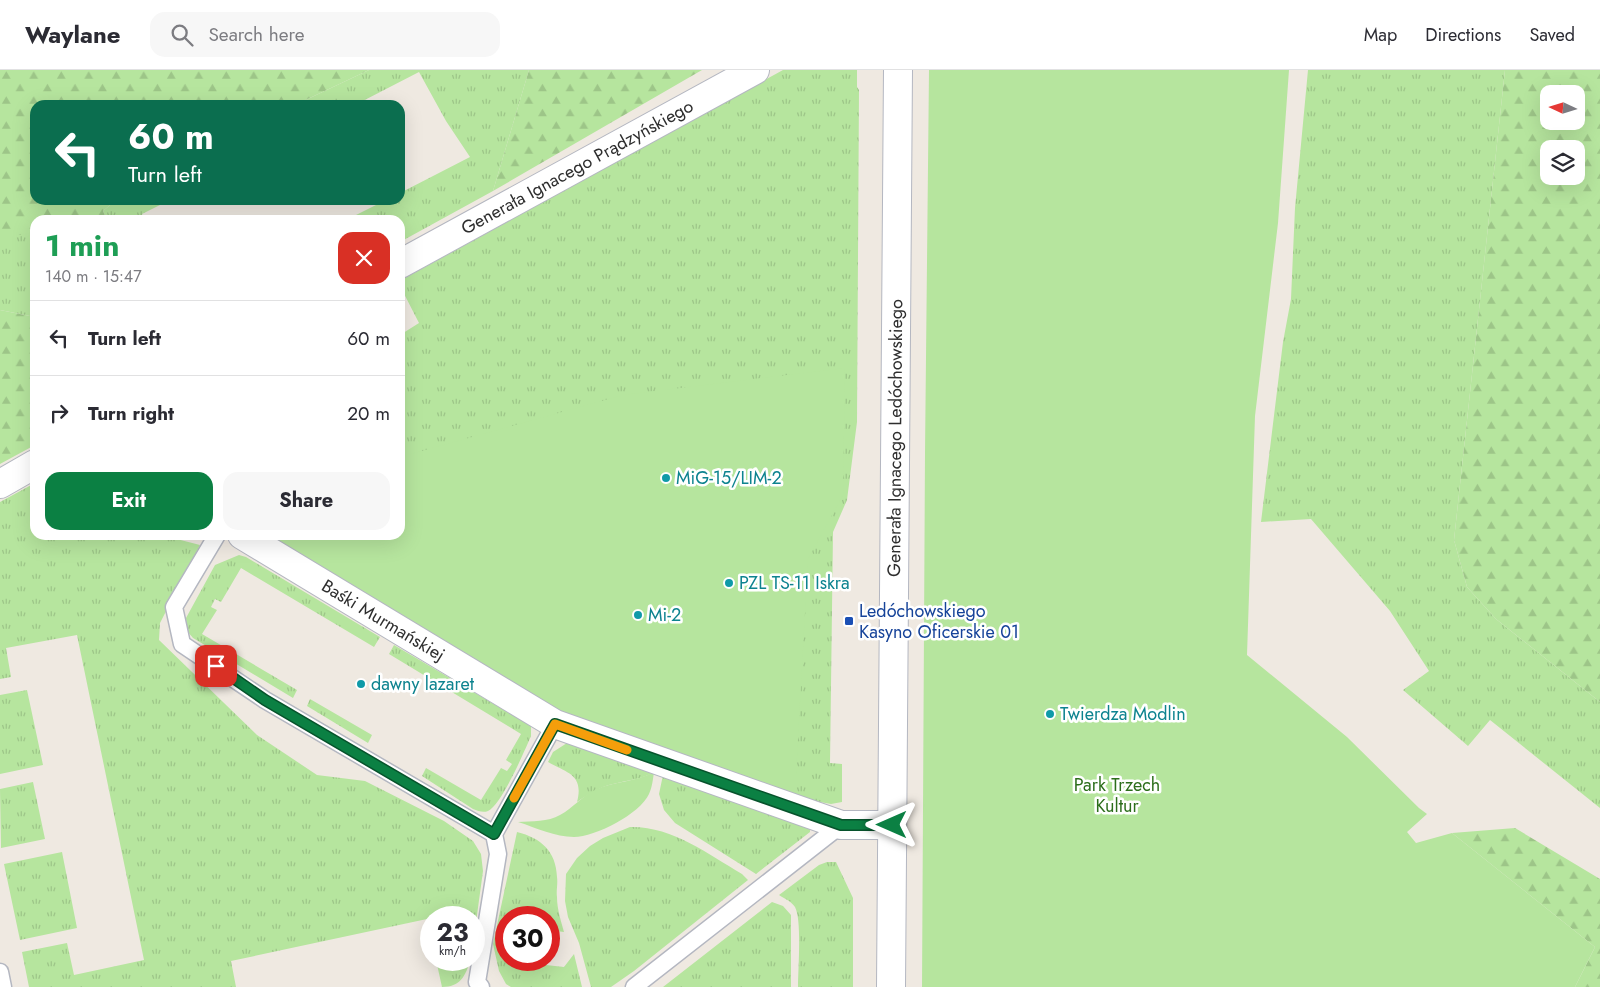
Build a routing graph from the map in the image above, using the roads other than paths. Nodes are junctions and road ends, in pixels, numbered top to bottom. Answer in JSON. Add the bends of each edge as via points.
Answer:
{"nodes":[{"id":1,"x":755,"y":70,"type":"edge"},
{"id":2,"x":898,"y":70,"type":"edge"},
{"id":3,"x":405,"y":261,"type":"edge"},
{"id":4,"x":30,"y":467,"type":"edge"},
{"id":5,"x":0,"y":484,"type":"edge"},
{"id":6,"x":214,"y":540,"type":"edge"},
{"id":7,"x":250,"y":540,"type":"edge"},
{"id":8,"x":555,"y":724,"type":"junction"},
{"id":9,"x":841,"y":825,"type":"junction"},
{"id":10,"x":892,"y":825,"type":"junction"},
{"id":11,"x":494,"y":834,"type":"junction"},
{"id":12,"x":0,"y":972,"type":"edge"},
{"id":13,"x":3,"y":987,"type":"edge"},
{"id":14,"x":481,"y":987,"type":"edge"},
{"id":15,"x":634,"y":987,"type":"edge"},
{"id":16,"x":891,"y":987,"type":"edge"}],
"edges":[{"from":1,"to":3,"type":"street","name":"Generała Ignacego Prądzyńskiego"},
{"from":2,"to":10,"type":"street","name":"Generała Ignacego Ledóchowskiego"},
{"from":4,"to":5,"type":"street"},
{"from":6,"to":11,"type":"lane","via":[[174,607],[182,644],[265,700]]},
{"from":7,"to":8,"type":"street","name":"Baśki Murmańskiej"},
{"from":8,"to":9,"type":"street","name":"Baśki Murmańskiej"},
{"from":8,"to":11,"type":"lane"},
{"from":9,"to":10,"type":"street","name":"Baśki Murmańskiej"},
{"from":9,"to":15,"type":"lane"},
{"from":10,"to":16,"type":"street","name":"Generała Ignacego Ledóchowskiego"},
{"from":11,"to":14,"type":"lane","via":[[498,854],[477,982]]},
{"from":12,"to":13,"type":"lane"}]}
